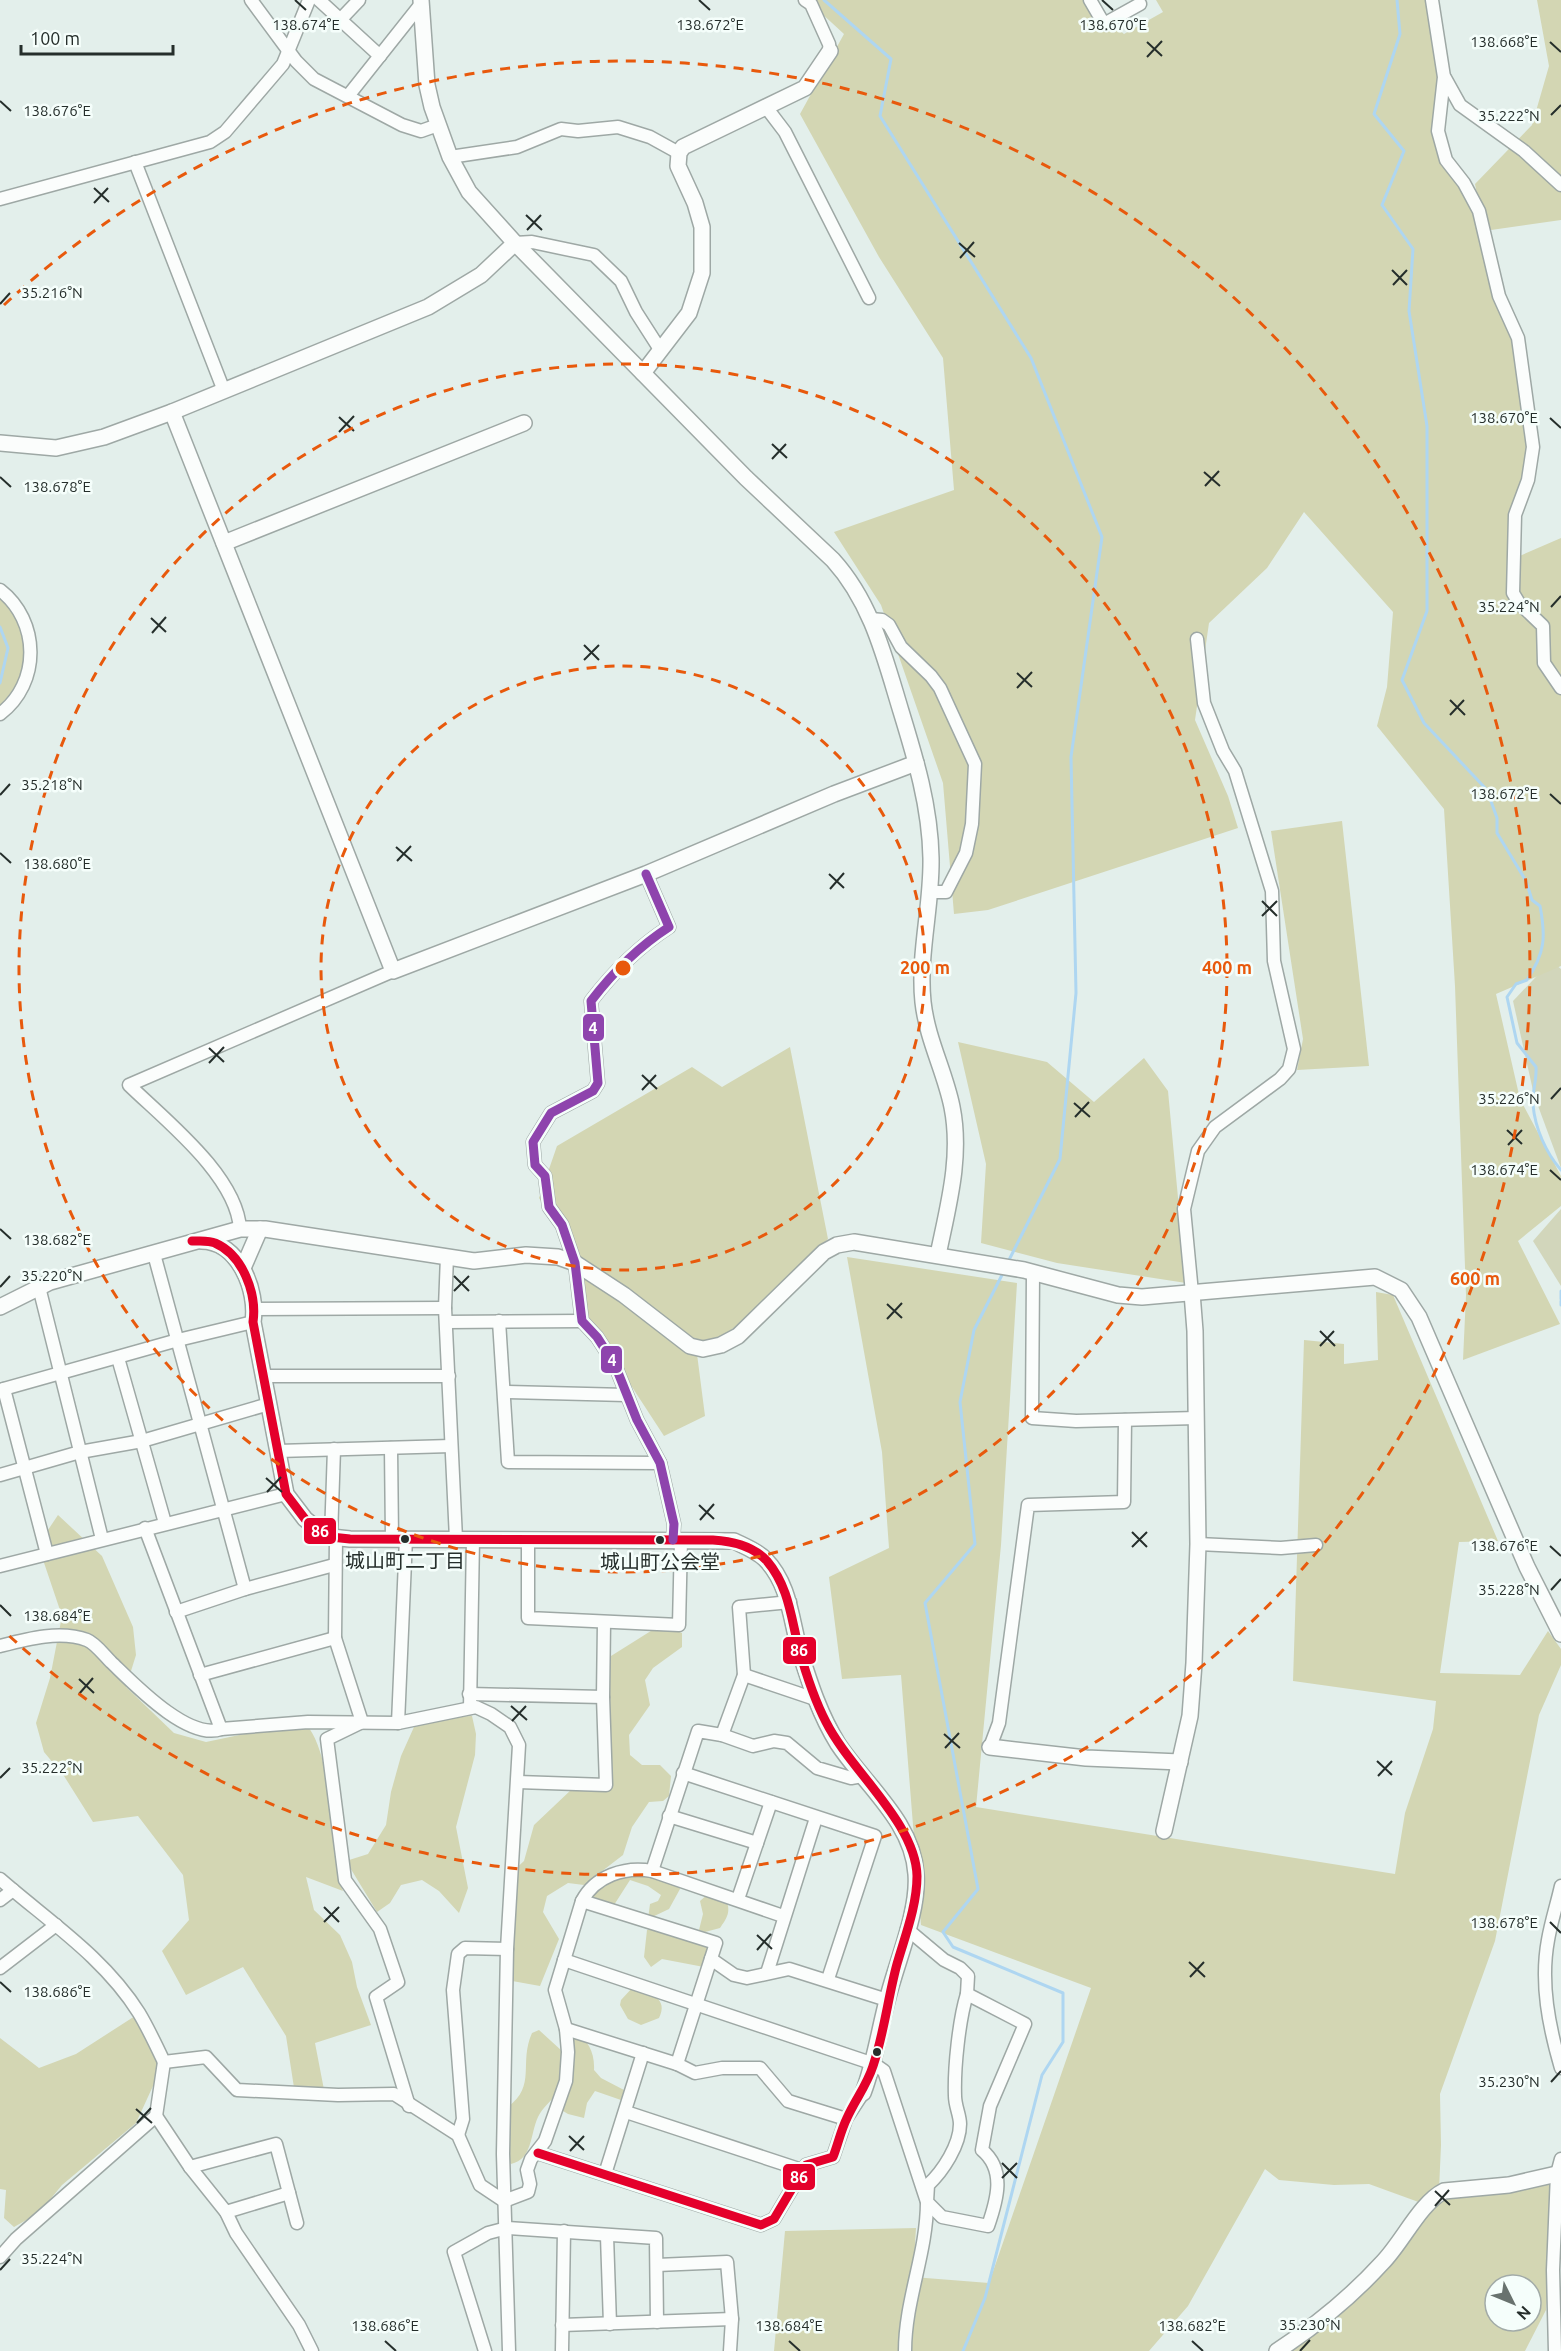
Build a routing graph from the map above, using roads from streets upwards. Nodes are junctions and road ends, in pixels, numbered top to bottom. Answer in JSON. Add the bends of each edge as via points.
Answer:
{"nodes":[{"id":1,"x":251,"y":0,"type":"edge"},
{"id":2,"x":309,"y":0,"type":"edge"},
{"id":3,"x":319,"y":0,"type":"edge"},
{"id":4,"x":359,"y":0,"type":"edge"},
{"id":5,"x":805,"y":0,"type":"edge"},
{"id":6,"x":1090,"y":0,"type":"edge"},
{"id":7,"x":1432,"y":0,"type":"edge"},
{"id":8,"x":421,"y":2,"type":"edge"},
{"id":9,"x":1140,"y":4,"type":"dead end"},
{"id":10,"x":340,"y":20,"type":"junction"},
{"id":11,"x":289,"y":48,"type":"junction"},
{"id":12,"x":830,"y":51,"type":"joint"},
{"id":13,"x":380,"y":56,"type":"junction"},
{"id":14,"x":1444,"y":77,"type":"junction"},
{"id":15,"x":348,"y":96,"type":"junction"},
{"id":16,"x":766,"y":107,"type":"junction"},
{"id":17,"x":438,"y":125,"type":"junction"},
{"id":18,"x":679,"y":153,"type":"junction"},
{"id":19,"x":450,"y":157,"type":"junction"},
{"id":20,"x":135,"y":162,"type":"junction"},
{"id":21,"x":1561,"y":185,"type":"edge"},
{"id":22,"x":0,"y":199,"type":"edge"},
{"id":23,"x":515,"y":243,"type":"junction"},
{"id":24,"x":869,"y":298,"type":"dead end"},
{"id":25,"x":661,"y":351,"type":"junction"},
{"id":26,"x":643,"y":373,"type":"junction"},
{"id":27,"x":224,"y":391,"type":"junction"},
{"id":28,"x":172,"y":412,"type":"junction"},
{"id":29,"x":524,"y":423,"type":"dead end"},
{"id":30,"x":0,"y":443,"type":"edge"},
{"id":31,"x":224,"y":543,"type":"junction"},
{"id":32,"x":0,"y":590,"type":"edge"},
{"id":33,"x":871,"y":619,"type":"junction"},
{"id":34,"x":1197,"y":639,"type":"dead end"},
{"id":35,"x":1561,"y":688,"type":"edge"},
{"id":36,"x":0,"y":714,"type":"edge"},
{"id":37,"x":916,"y":763,"type":"junction"},
{"id":38,"x":646,"y":874,"type":"junction"},
{"id":39,"x":930,"y":891,"type":"junction"},
{"id":40,"x":393,"y":971,"type":"junction"},
{"id":41,"x":240,"y":1229,"type":"junction"},
{"id":42,"x":260,"y":1229,"type":"junction"},
{"id":43,"x":192,"y":1241,"type":"junction"},
{"id":44,"x":154,"y":1254,"type":"junction"},
{"id":45,"x":938,"y":1255,"type":"junction"},
{"id":46,"x":447,"y":1256,"type":"junction"},
{"id":47,"x":575,"y":1263,"type":"junction"},
{"id":48,"x":243,"y":1268,"type":"junction"},
{"id":49,"x":1028,"y":1271,"type":"junction"},
{"id":50,"x":39,"y":1287,"type":"junction"},
{"id":51,"x":1192,"y":1293,"type":"junction"},
{"id":52,"x":0,"y":1306,"type":"edge"},
{"id":53,"x":445,"y":1308,"type":"junction"},
{"id":54,"x":254,"y":1316,"type":"junction"},
{"id":55,"x":499,"y":1321,"type":"junction"},
{"id":56,"x":582,"y":1321,"type":"junction"},
{"id":57,"x":447,"y":1322,"type":"junction"},
{"id":58,"x":178,"y":1340,"type":"junction"},
{"id":59,"x":118,"y":1359,"type":"junction"},
{"id":60,"x":62,"y":1372,"type":"junction"},
{"id":61,"x":265,"y":1376,"type":"junction"},
{"id":62,"x":449,"y":1376,"type":"junction"},
{"id":63,"x":2,"y":1390,"type":"edge"},
{"id":64,"x":505,"y":1392,"type":"junction"},
{"id":65,"x":626,"y":1395,"type":"junction"},
{"id":66,"x":269,"y":1404,"type":"junction"},
{"id":67,"x":1197,"y":1418,"type":"junction"},
{"id":68,"x":1125,"y":1420,"type":"junction"},
{"id":69,"x":199,"y":1425,"type":"junction"},
{"id":70,"x":142,"y":1441,"type":"junction"},
{"id":71,"x":451,"y":1446,"type":"junction"},
{"id":72,"x":391,"y":1448,"type":"junction"},
{"id":73,"x":334,"y":1449,"type":"junction"},
{"id":74,"x":279,"y":1451,"type":"junction"},
{"id":75,"x":80,"y":1452,"type":"junction"},
{"id":76,"x":660,"y":1463,"type":"junction"},
{"id":77,"x":25,"y":1468,"type":"junction"},
{"id":78,"x":0,"y":1475,"type":"edge"},
{"id":79,"x":286,"y":1494,"type":"junction"},
{"id":80,"x":225,"y":1510,"type":"junction"},
{"id":81,"x":165,"y":1523,"type":"junction"},
{"id":82,"x":145,"y":1528,"type":"junction"},
{"id":83,"x":334,"y":1537,"type":"junction"},
{"id":84,"x":399,"y":1538,"type":"junction"},
{"id":85,"x":102,"y":1539,"type":"junction"},
{"id":86,"x":456,"y":1539,"type":"junction"},
{"id":87,"x":473,"y":1539,"type":"junction"},
{"id":88,"x":528,"y":1539,"type":"junction"},
{"id":89,"x":677,"y":1540,"type":"junction"},
{"id":90,"x":1197,"y":1544,"type":"junction"},
{"id":91,"x":1316,"y":1545,"type":"dead end"},
{"id":92,"x":47,"y":1554,"type":"junction"},
{"id":93,"x":334,"y":1565,"type":"junction"},
{"id":94,"x":0,"y":1566,"type":"edge"},
{"id":95,"x":245,"y":1589,"type":"junction"},
{"id":96,"x":790,"y":1602,"type":"junction"},
{"id":97,"x":176,"y":1612,"type":"junction"},
{"id":98,"x":604,"y":1623,"type":"junction"},
{"id":99,"x":1561,"y":1634,"type":"edge"},
{"id":100,"x":335,"y":1638,"type":"junction"},
{"id":101,"x":0,"y":1646,"type":"edge"},
{"id":102,"x":200,"y":1675,"type":"junction"},
{"id":103,"x":744,"y":1675,"type":"junction"},
{"id":104,"x":469,"y":1694,"type":"junction"},
{"id":105,"x":603,"y":1697,"type":"junction"},
{"id":106,"x":815,"y":1699,"type":"junction"},
{"id":107,"x":470,"y":1708,"type":"junction"},
{"id":108,"x":362,"y":1722,"type":"junction"},
{"id":109,"x":398,"y":1723,"type":"junction"},
{"id":110,"x":221,"y":1729,"type":"junction"},
{"id":111,"x":722,"y":1735,"type":"junction"},
{"id":112,"x":990,"y":1747,"type":"joint"},
{"id":113,"x":1180,"y":1762,"type":"junction"},
{"id":114,"x":683,"y":1773,"type":"junction"},
{"id":115,"x":862,"y":1776,"type":"junction"},
{"id":116,"x":518,"y":1782,"type":"junction"},
{"id":117,"x":771,"y":1802,"type":"junction"},
{"id":118,"x":669,"y":1816,"type":"junction"},
{"id":119,"x":816,"y":1818,"type":"junction"},
{"id":120,"x":1164,"y":1831,"type":"dead end"},
{"id":121,"x":757,"y":1843,"type":"junction"},
{"id":122,"x":652,"y":1871,"type":"junction"},
{"id":123,"x":0,"y":1879,"type":"edge"},
{"id":124,"x":1561,"y":1886,"type":"edge"},
{"id":125,"x":13,"y":1890,"type":"junction"},
{"id":126,"x":738,"y":1899,"type":"junction"},
{"id":127,"x":0,"y":1900,"type":"edge"},
{"id":128,"x":582,"y":1901,"type":"junction"},
{"id":129,"x":783,"y":1916,"type":"junction"},
{"id":130,"x":56,"y":1925,"type":"junction"},
{"id":131,"x":907,"y":1929,"type":"junction"},
{"id":132,"x":507,"y":1949,"type":"junction"},
{"id":133,"x":711,"y":1959,"type":"junction"},
{"id":134,"x":564,"y":1960,"type":"junction"},
{"id":135,"x":0,"y":1968,"type":"edge"},
{"id":136,"x":767,"y":1973,"type":"junction"},
{"id":137,"x":828,"y":1979,"type":"junction"},
{"id":138,"x":967,"y":1994,"type":"junction"},
{"id":139,"x":887,"y":2000,"type":"junction"},
{"id":140,"x":696,"y":2003,"type":"junction"},
{"id":141,"x":566,"y":2029,"type":"junction"},
{"id":142,"x":643,"y":2053,"type":"junction"},
{"id":143,"x":164,"y":2062,"type":"junction"},
{"id":144,"x":677,"y":2064,"type":"junction"},
{"id":145,"x":874,"y":2064,"type":"junction"},
{"id":146,"x":1561,"y":2068,"type":"edge"},
{"id":147,"x":862,"y":2093,"type":"joint"},
{"id":148,"x":409,"y":2106,"type":"junction"},
{"id":149,"x":626,"y":2112,"type":"junction"},
{"id":150,"x":156,"y":2116,"type":"junction"},
{"id":151,"x":846,"y":2119,"type":"junction"},
{"id":152,"x":458,"y":2135,"type":"junction"},
{"id":153,"x":538,"y":2153,"type":"junction"},
{"id":154,"x":190,"y":2167,"type":"junction"},
{"id":155,"x":1560,"y":2169,"type":"edge"},
{"id":156,"x":802,"y":2170,"type":"junction"},
{"id":157,"x":605,"y":2174,"type":"junction"},
{"id":158,"x":289,"y":2193,"type":"junction"},
{"id":159,"x":504,"y":2201,"type":"junction"},
{"id":160,"x":927,"y":2202,"type":"junction"},
{"id":161,"x":226,"y":2212,"type":"junction"},
{"id":162,"x":297,"y":2223,"type":"dead end"},
{"id":163,"x":507,"y":2228,"type":"junction"},
{"id":164,"x":564,"y":2231,"type":"junction"},
{"id":165,"x":608,"y":2236,"type":"junction"},
{"id":166,"x":0,"y":2257,"type":"edge"},
{"id":167,"x":657,"y":2265,"type":"junction"},
{"id":168,"x":732,"y":2319,"type":"junction"},
{"id":169,"x":657,"y":2322,"type":"junction"},
{"id":170,"x":610,"y":2324,"type":"junction"},
{"id":171,"x":562,"y":2325,"type":"junction"},
{"id":172,"x":312,"y":2351,"type":"edge"},
{"id":173,"x":485,"y":2351,"type":"edge"},
{"id":174,"x":509,"y":2351,"type":"edge"},
{"id":175,"x":562,"y":2351,"type":"edge"},
{"id":176,"x":730,"y":2351,"type":"edge"},
{"id":177,"x":905,"y":2351,"type":"edge"},
{"id":178,"x":1277,"y":2351,"type":"edge"},
{"id":179,"x":1555,"y":2351,"type":"edge"}],
"edges":[{"from":1,"to":11,"type":"street"},
{"from":2,"to":11,"type":"street"},
{"from":3,"to":10,"type":"street"},
{"from":4,"to":10,"type":"street"},
{"from":5,"to":12,"type":"street","via":[[811,4]]},
{"from":6,"to":9,"type":"street","via":[[1104,24]]},
{"from":7,"to":14,"type":"street"},
{"from":8,"to":13,"type":"street"},
{"from":8,"to":17,"type":"street","via":[[427,85]]},
{"from":10,"to":13,"type":"street"},
{"from":11,"to":15,"type":"street","via":[[314,79]]},
{"from":11,"to":20,"type":"street","via":[[283,63],[225,132],[210,142]]},
{"from":12,"to":16,"type":"street","via":[[805,88]]},
{"from":13,"to":15,"type":"street"},
{"from":14,"to":21,"type":"street","via":[[1460,105],[1524,151]]},
{"from":14,"to":35,"type":"street","via":[[1438,131],[1446,160],[1479,211],[1499,296],[1518,338],[1533,447],[1528,480],[1515,515],[1513,593],[1543,626],[1544,663]]},
{"from":15,"to":17,"type":"street","via":[[402,125],[421,131]]},
{"from":16,"to":18,"type":"street","via":[[683,147]]},
{"from":16,"to":24,"type":"street","via":[[785,132]]},
{"from":17,"to":19,"type":"street"},
{"from":18,"to":19,"type":"street","via":[[650,137],[618,127],[561,129],[517,147]]},
{"from":18,"to":25,"type":"street","via":[[678,166],[702,227],[702,273],[688,313]]},
{"from":19,"to":23,"type":"street","via":[[469,192]]},
{"from":20,"to":22,"type":"street"},
{"from":20,"to":27,"type":"street"},
{"from":23,"to":25,"type":"street","via":[[532,242],[594,255],[621,281]]},
{"from":23,"to":26,"type":"street"},
{"from":23,"to":27,"type":"street","via":[[482,275],[428,308]]},
{"from":25,"to":26,"type":"street"},
{"from":26,"to":33,"type":"street","via":[[833,560]]},
{"from":27,"to":28,"type":"street"},
{"from":28,"to":30,"type":"street","via":[[104,437],[56,448]]},
{"from":28,"to":31,"type":"street"},
{"from":29,"to":31,"type":"street"},
{"from":31,"to":40,"type":"street"},
{"from":32,"to":36,"type":"street","via":[[15,603],[25,621],[31,668],[24,688]]},
{"from":33,"to":37,"type":"street"},
{"from":33,"to":39,"type":"street","via":[[889,625],[901,647],[931,675],[975,764],[966,853],[946,892]]},
{"from":34,"to":51,"type":"street","via":[[1204,703],[1235,771],[1272,891],[1274,961],[1294,1049],[1289,1069],[1280,1079],[1215,1127],[1198,1151],[1184,1209]]},
{"from":37,"to":38,"type":"street"},
{"from":37,"to":39,"type":"street","via":[[929,825]]},
{"from":38,"to":40,"type":"street"},
{"from":38,"to":47,"type":"street","via":[[669,927],[614,971],[591,1001],[598,1083],[593,1091],[551,1113],[533,1142],[535,1165],[545,1176],[549,1207],[562,1225]]},
{"from":39,"to":45,"type":"street","via":[[923,1002],[951,1104],[956,1150]]},
{"from":40,"to":41,"type":"street","via":[[129,1085],[200,1154],[239,1215]]},
{"from":41,"to":42,"type":"street"},
{"from":41,"to":43,"type":"street"},
{"from":42,"to":46,"type":"street"},
{"from":42,"to":48,"type":"street"},
{"from":43,"to":44,"type":"street"},
{"from":43,"to":48,"type":"street","via":[[216,1243]]},
{"from":44,"to":50,"type":"street"},
{"from":44,"to":58,"type":"street"},
{"from":45,"to":47,"type":"street","via":[[854,1242],[837,1245],[824,1252],[738,1336],[703,1349],[681,1340]]},
{"from":45,"to":49,"type":"street"},
{"from":46,"to":47,"type":"street","via":[[474,1261],[547,1255]]},
{"from":46,"to":53,"type":"street"},
{"from":47,"to":56,"type":"street"},
{"from":48,"to":54,"type":"street"},
{"from":49,"to":51,"type":"street","via":[[1118,1295]]},
{"from":49,"to":68,"type":"street","via":[[1032,1418]]},
{"from":50,"to":52,"type":"street"},
{"from":50,"to":60,"type":"street"},
{"from":51,"to":67,"type":"street"},
{"from":51,"to":99,"type":"street","via":[[1375,1277],[1401,1290],[1419,1317],[1527,1567]]},
{"from":53,"to":54,"type":"street"},
{"from":53,"to":57,"type":"street"},
{"from":54,"to":58,"type":"street"},
{"from":54,"to":61,"type":"street"},
{"from":55,"to":56,"type":"street"},
{"from":55,"to":57,"type":"street"},
{"from":55,"to":64,"type":"street"},
{"from":56,"to":65,"type":"street","via":[[615,1365]]},
{"from":57,"to":62,"type":"street"},
{"from":58,"to":59,"type":"street"},
{"from":58,"to":69,"type":"street"},
{"from":59,"to":60,"type":"street"},
{"from":59,"to":70,"type":"street"},
{"from":60,"to":63,"type":"street"},
{"from":60,"to":75,"type":"street"},
{"from":61,"to":62,"type":"street"},
{"from":61,"to":66,"type":"street"},
{"from":62,"to":71,"type":"street"},
{"from":63,"to":77,"type":"street"},
{"from":64,"to":65,"type":"street"},
{"from":64,"to":76,"type":"street","via":[[508,1462]]},
{"from":65,"to":76,"type":"street"},
{"from":66,"to":69,"type":"street"},
{"from":66,"to":74,"type":"street"},
{"from":67,"to":68,"type":"street"},
{"from":67,"to":90,"type":"street"},
{"from":68,"to":112,"type":"street","via":[[1124,1502],[1028,1505],[999,1723]]},
{"from":69,"to":70,"type":"street"},
{"from":69,"to":80,"type":"street"},
{"from":70,"to":75,"type":"street"},
{"from":70,"to":81,"type":"street"},
{"from":71,"to":72,"type":"street"},
{"from":71,"to":86,"type":"street"},
{"from":72,"to":73,"type":"street"},
{"from":72,"to":84,"type":"street"},
{"from":73,"to":74,"type":"street"},
{"from":73,"to":83,"type":"street"},
{"from":74,"to":79,"type":"street"},
{"from":75,"to":77,"type":"street"},
{"from":75,"to":85,"type":"street"},
{"from":76,"to":89,"type":"street"},
{"from":77,"to":78,"type":"street"},
{"from":77,"to":92,"type":"street"},
{"from":79,"to":80,"type":"street"},
{"from":79,"to":83,"type":"street","via":[[305,1519]]},
{"from":80,"to":81,"type":"street"},
{"from":80,"to":95,"type":"street"},
{"from":81,"to":82,"type":"street"},
{"from":82,"to":85,"type":"street"},
{"from":82,"to":97,"type":"street"},
{"from":83,"to":84,"type":"street"},
{"from":83,"to":93,"type":"street"},
{"from":84,"to":86,"type":"street"},
{"from":84,"to":109,"type":"street"},
{"from":85,"to":92,"type":"street"},
{"from":86,"to":87,"type":"street"},
{"from":87,"to":88,"type":"street"},
{"from":87,"to":104,"type":"street"},
{"from":88,"to":89,"type":"street"},
{"from":88,"to":98,"type":"street","via":[[528,1618]]},
{"from":89,"to":96,"type":"street","via":[[734,1541],[751,1550],[765,1559]]},
{"from":89,"to":98,"type":"street","via":[[679,1625]]},
{"from":90,"to":91,"type":"street","via":[[1281,1548]]},
{"from":90,"to":113,"type":"street","via":[[1190,1716]]},
{"from":92,"to":94,"type":"street"},
{"from":93,"to":95,"type":"street"},
{"from":93,"to":100,"type":"street"},
{"from":95,"to":97,"type":"street"},
{"from":96,"to":103,"type":"street","via":[[739,1607]]},
{"from":96,"to":106,"type":"street","via":[[799,1649]]},
{"from":97,"to":102,"type":"street"},
{"from":98,"to":105,"type":"street"},
{"from":100,"to":102,"type":"street"},
{"from":100,"to":108,"type":"street"},
{"from":101,"to":110,"type":"street","via":[[60,1635],[88,1640],[152,1701],[202,1731]]},
{"from":102,"to":110,"type":"street"},
{"from":103,"to":106,"type":"street"},
{"from":103,"to":111,"type":"street"},
{"from":104,"to":105,"type":"street"},
{"from":104,"to":107,"type":"street"},
{"from":105,"to":116,"type":"street","via":[[606,1785]]},
{"from":106,"to":115,"type":"street","via":[[838,1744]]},
{"from":107,"to":109,"type":"street"},
{"from":107,"to":116,"type":"street","via":[[492,1713],[510,1727],[519,1745]]},
{"from":108,"to":109,"type":"street"},
{"from":108,"to":110,"type":"street"},
{"from":108,"to":148,"type":"street","via":[[327,1739],[330,1779],[345,1880],[380,1929],[398,1982],[376,1996]]},
{"from":111,"to":114,"type":"street","via":[[698,1731]]},
{"from":111,"to":115,"type":"street","via":[[753,1746],[774,1741],[787,1743],[817,1768],[851,1778]]},
{"from":112,"to":113,"type":"street","via":[[1109,1760]]},
{"from":113,"to":120,"type":"street"},
{"from":114,"to":117,"type":"street"},
{"from":114,"to":118,"type":"street"},
{"from":115,"to":131,"type":"street","via":[[905,1832],[914,1857],[915,1897]]},
{"from":116,"to":132,"type":"street"},
{"from":117,"to":119,"type":"street"},
{"from":117,"to":121,"type":"street"},
{"from":118,"to":121,"type":"street"},
{"from":118,"to":122,"type":"street"},
{"from":119,"to":129,"type":"street"},
{"from":119,"to":137,"type":"street","via":[[875,1836]]},
{"from":121,"to":126,"type":"street"},
{"from":122,"to":126,"type":"street"},
{"from":122,"to":128,"type":"street","via":[[639,1869],[608,1875],[588,1890]]},
{"from":123,"to":125,"type":"street"},
{"from":124,"to":146,"type":"street","via":[[1545,1971],[1548,2018]]},
{"from":125,"to":127,"type":"street"},
{"from":125,"to":130,"type":"street"},
{"from":126,"to":129,"type":"street"},
{"from":128,"to":133,"type":"street","via":[[716,1943]]},
{"from":128,"to":134,"type":"street"},
{"from":129,"to":136,"type":"street"},
{"from":130,"to":135,"type":"street"},
{"from":130,"to":143,"type":"street","via":[[113,1979],[138,2012]]},
{"from":131,"to":138,"type":"street","via":[[968,1976]]},
{"from":131,"to":139,"type":"street"},
{"from":132,"to":152,"type":"street","via":[[465,1948],[458,1954],[453,1990],[463,2119]]},
{"from":132,"to":159,"type":"street"},
{"from":133,"to":136,"type":"street","via":[[734,1975],[747,1978]]},
{"from":133,"to":140,"type":"street"},
{"from":134,"to":140,"type":"street"},
{"from":134,"to":141,"type":"street","via":[[555,1990]]},
{"from":136,"to":137,"type":"street","via":[[789,1970]]},
{"from":137,"to":139,"type":"street"},
{"from":138,"to":160,"type":"street","via":[[962,2010],[955,2097],[960,2125],[956,2143],[939,2175],[928,2185]]},
{"from":138,"to":160,"type":"street","via":[[1025,2024],[990,2106],[982,2150],[990,2156],[999,2186],[998,2197],[987,2226],[942,2217]]},
{"from":139,"to":145,"type":"street"},
{"from":140,"to":144,"type":"street"},
{"from":140,"to":145,"type":"street"},
{"from":141,"to":142,"type":"street"},
{"from":141,"to":153,"type":"street","via":[[566,2081]]},
{"from":142,"to":144,"type":"street"},
{"from":142,"to":149,"type":"street"},
{"from":143,"to":148,"type":"street","via":[[206,2057],[237,2090],[338,2096],[394,2094]]},
{"from":143,"to":150,"type":"street"},
{"from":144,"to":151,"type":"street","via":[[695,2073],[760,2068],[788,2101]]},
{"from":145,"to":147,"type":"street"},
{"from":145,"to":160,"type":"street","via":[[884,2070]]},
{"from":147,"to":151,"type":"street"},
{"from":148,"to":152,"type":"street"},
{"from":149,"to":156,"type":"street"},
{"from":149,"to":157,"type":"street"},
{"from":150,"to":154,"type":"street"},
{"from":150,"to":166,"type":"street"},
{"from":151,"to":156,"type":"street","via":[[832,2157],[806,2164]]},
{"from":152,"to":159,"type":"street","via":[[480,2185]]},
{"from":153,"to":157,"type":"street"},
{"from":153,"to":159,"type":"street","via":[[526,2170],[528,2192]]},
{"from":154,"to":158,"type":"street","via":[[276,2144]]},
{"from":154,"to":161,"type":"street"},
{"from":155,"to":178,"type":"street","via":[[1509,2185],[1444,2190],[1436,2195],[1401,2242],[1342,2305]]},
{"from":155,"to":179,"type":"street","via":[[1553,2270]]},
{"from":156,"to":157,"type":"street","via":[[774,2219],[761,2225]]},
{"from":158,"to":161,"type":"street"},
{"from":158,"to":162,"type":"street"},
{"from":159,"to":163,"type":"street"},
{"from":160,"to":177,"type":"street","via":[[927,2224],[905,2326]]},
{"from":161,"to":172,"type":"street"},
{"from":163,"to":164,"type":"street"},
{"from":163,"to":173,"type":"street","via":[[488,2233],[454,2252]]},
{"from":163,"to":174,"type":"street"},
{"from":164,"to":165,"type":"street"},
{"from":164,"to":171,"type":"street"},
{"from":165,"to":167,"type":"street","via":[[656,2238]]},
{"from":165,"to":170,"type":"street"},
{"from":167,"to":168,"type":"street","via":[[727,2262]]},
{"from":167,"to":169,"type":"street"},
{"from":168,"to":169,"type":"street"},
{"from":168,"to":176,"type":"street"},
{"from":169,"to":170,"type":"street"},
{"from":170,"to":171,"type":"street"},
{"from":171,"to":175,"type":"street"}]}
